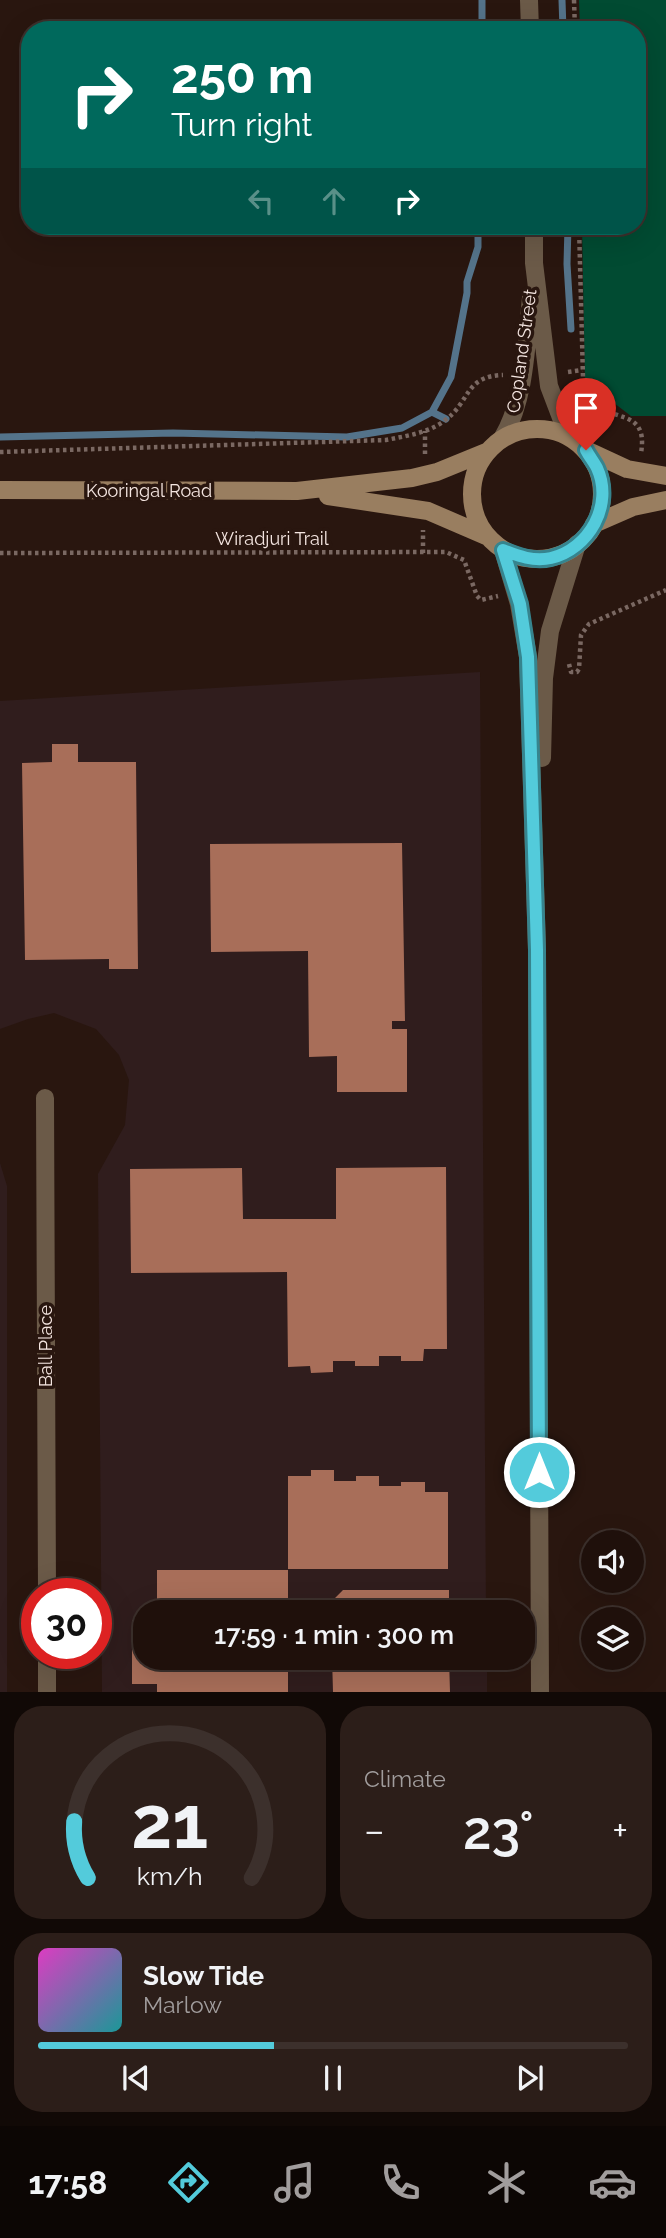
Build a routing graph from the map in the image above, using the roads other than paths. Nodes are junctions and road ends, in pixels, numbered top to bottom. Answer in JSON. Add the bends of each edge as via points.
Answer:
{"nodes":[{"id":1,"x":529,"y":0,"type":"edge"},
{"id":2,"x":530,"y":21,"type":"edge"},
{"id":3,"x":534,"y":235,"type":"edge"},
{"id":4,"x":534,"y":263,"type":"junction"},
{"id":5,"x":568,"y":436,"type":"junction"},
{"id":6,"x":503,"y":437,"type":"junction"},
{"id":7,"x":586,"y":450,"type":"junction"},
{"id":8,"x":486,"y":452,"type":"junction"},
{"id":9,"x":666,"y":476,"type":"edge"},
{"id":10,"x":0,"y":490,"type":"edge"},
{"id":11,"x":297,"y":491,"type":"junction"},
{"id":12,"x":666,"y":500,"type":"edge"},
{"id":13,"x":594,"y":524,"type":"junction"},
{"id":14,"x":486,"y":536,"type":"junction"},
{"id":15,"x":577,"y":544,"type":"junction"},
{"id":16,"x":503,"y":550,"type":"junction"},
{"id":17,"x":537,"y":950,"type":"junction"},
{"id":18,"x":45,"y":1098,"type":"dead end"},
{"id":19,"x":47,"y":1578,"type":"edge"},
{"id":20,"x":47,"y":1669,"type":"edge"},
{"id":21,"x":47,"y":1692,"type":"edge"},
{"id":22,"x":540,"y":1692,"type":"edge"}],
"edges":[{"from":1,"to":2,"type":"street"},
{"from":3,"to":4,"type":"street","name":"Copland Street"},
{"from":4,"to":5,"type":"street","name":"Copland Street","via":[[549,386]]},
{"from":4,"to":6,"type":"street","name":"Copland Street","via":[[522,374],[511,423]]},
{"from":5,"to":6,"type":"main road","via":[[546,428],[523,429]]},
{"from":5,"to":7,"type":"main road"},
{"from":6,"to":8,"type":"main road"},
{"from":7,"to":9,"type":"main road","via":[[627,469]]},
{"from":7,"to":13,"type":"main road","via":[[598,469],[603,493]]},
{"from":8,"to":11,"type":"main road","name":"Kooringal Road","via":[[412,478]]},
{"from":8,"to":14,"type":"main road","via":[[475,471],[471,494],[475,516]]},
{"from":10,"to":11,"type":"main road","name":"Kooringal Road"},
{"from":11,"to":14,"type":"main road","name":"Kooringal Road","via":[[428,511]]},
{"from":12,"to":13,"type":"main road","via":[[633,506]]},
{"from":13,"to":15,"type":"main road"},
{"from":14,"to":16,"type":"main road"},
{"from":15,"to":16,"type":"main road","via":[[549,559],[524,559]]},
{"from":15,"to":17,"type":"street","via":[[550,631],[544,678]]},
{"from":16,"to":17,"type":"street","via":[[528,657]]},
{"from":17,"to":22,"type":"street"},
{"from":18,"to":19,"type":"street","name":"Ball Place"},
{"from":20,"to":21,"type":"street"}]}
